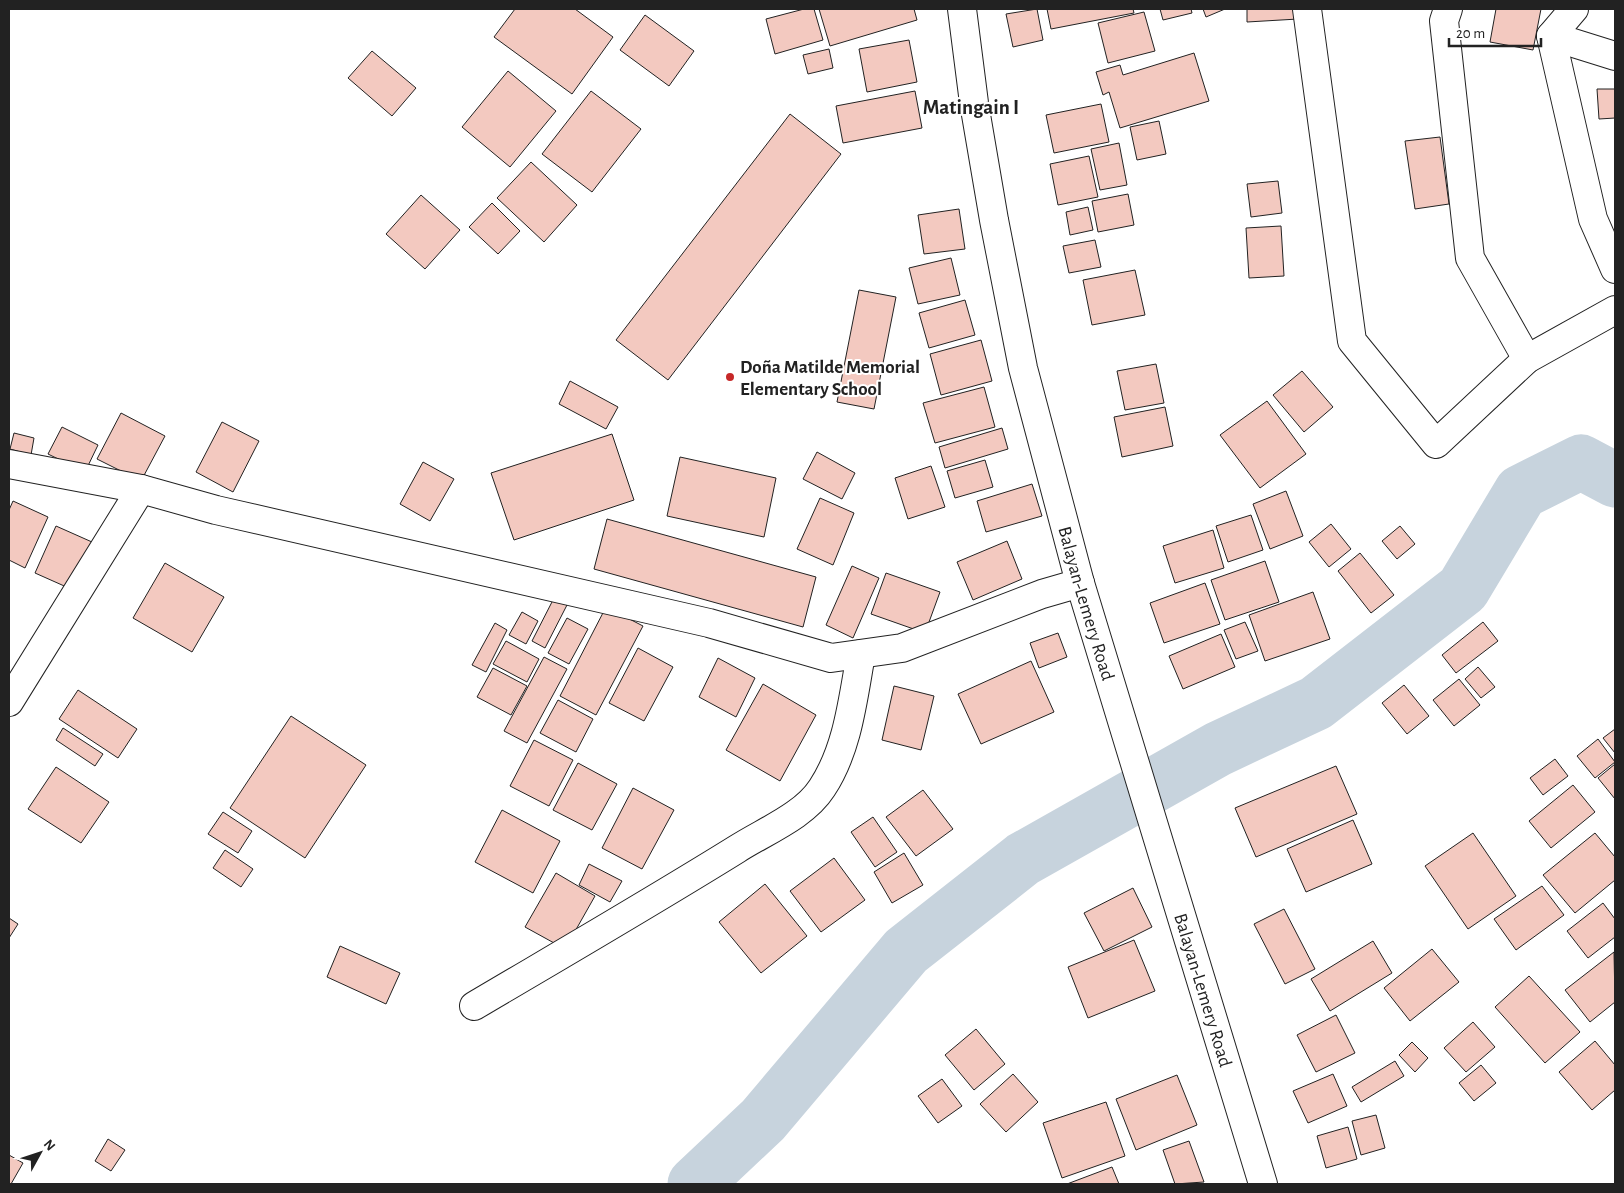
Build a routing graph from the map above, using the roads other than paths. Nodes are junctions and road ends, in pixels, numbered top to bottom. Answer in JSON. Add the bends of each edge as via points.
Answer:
{"nodes":[{"id":1,"x":962,"y":9,"type":"edge"},
{"id":2,"x":1307,"y":9,"type":"edge"},
{"id":3,"x":1448,"y":9,"type":"edge"},
{"id":4,"x":1574,"y":9,"type":"edge"},
{"id":5,"x":1551,"y":36,"type":"junction"},
{"id":6,"x":1615,"y":56,"type":"edge"},
{"id":7,"x":1615,"y":269,"type":"edge"},
{"id":8,"x":1615,"y":310,"type":"edge"},
{"id":9,"x":1527,"y":359,"type":"junction"},
{"id":10,"x":9,"y":464,"type":"edge"},
{"id":11,"x":142,"y":489,"type":"junction"},
{"id":12,"x":1080,"y":582,"type":"junction"},
{"id":13,"x":861,"y":654,"type":"junction"},
{"id":14,"x":9,"y":702,"type":"edge"},
{"id":15,"x":474,"y":1006,"type":"dead end"},
{"id":16,"x":1263,"y":1184,"type":"edge"}],
"edges":[{"from":1,"to":12,"type":"street","name":"Balayan-Lemery Road","via":[[974,103],[1023,368]]},
{"from":2,"to":9,"type":"street","via":[[1352,341],[1436,444]]},
{"from":3,"to":9,"type":"street","via":[[1444,21],[1470,258]]},
{"from":4,"to":5,"type":"street"},
{"from":5,"to":6,"type":"street"},
{"from":5,"to":7,"type":"street","via":[[1593,219]]},
{"from":8,"to":9,"type":"street"},
{"from":10,"to":11,"type":"street"},
{"from":11,"to":13,"type":"street","via":[[216,510],[709,623],[831,658]]},
{"from":11,"to":14,"type":"street"},
{"from":12,"to":13,"type":"street","via":[[902,648]]},
{"from":12,"to":16,"type":"street","name":"Balayan-Lemery Road"},
{"from":13,"to":15,"type":"street","via":[[850,714],[834,766],[822,789],[802,810]]}]}
